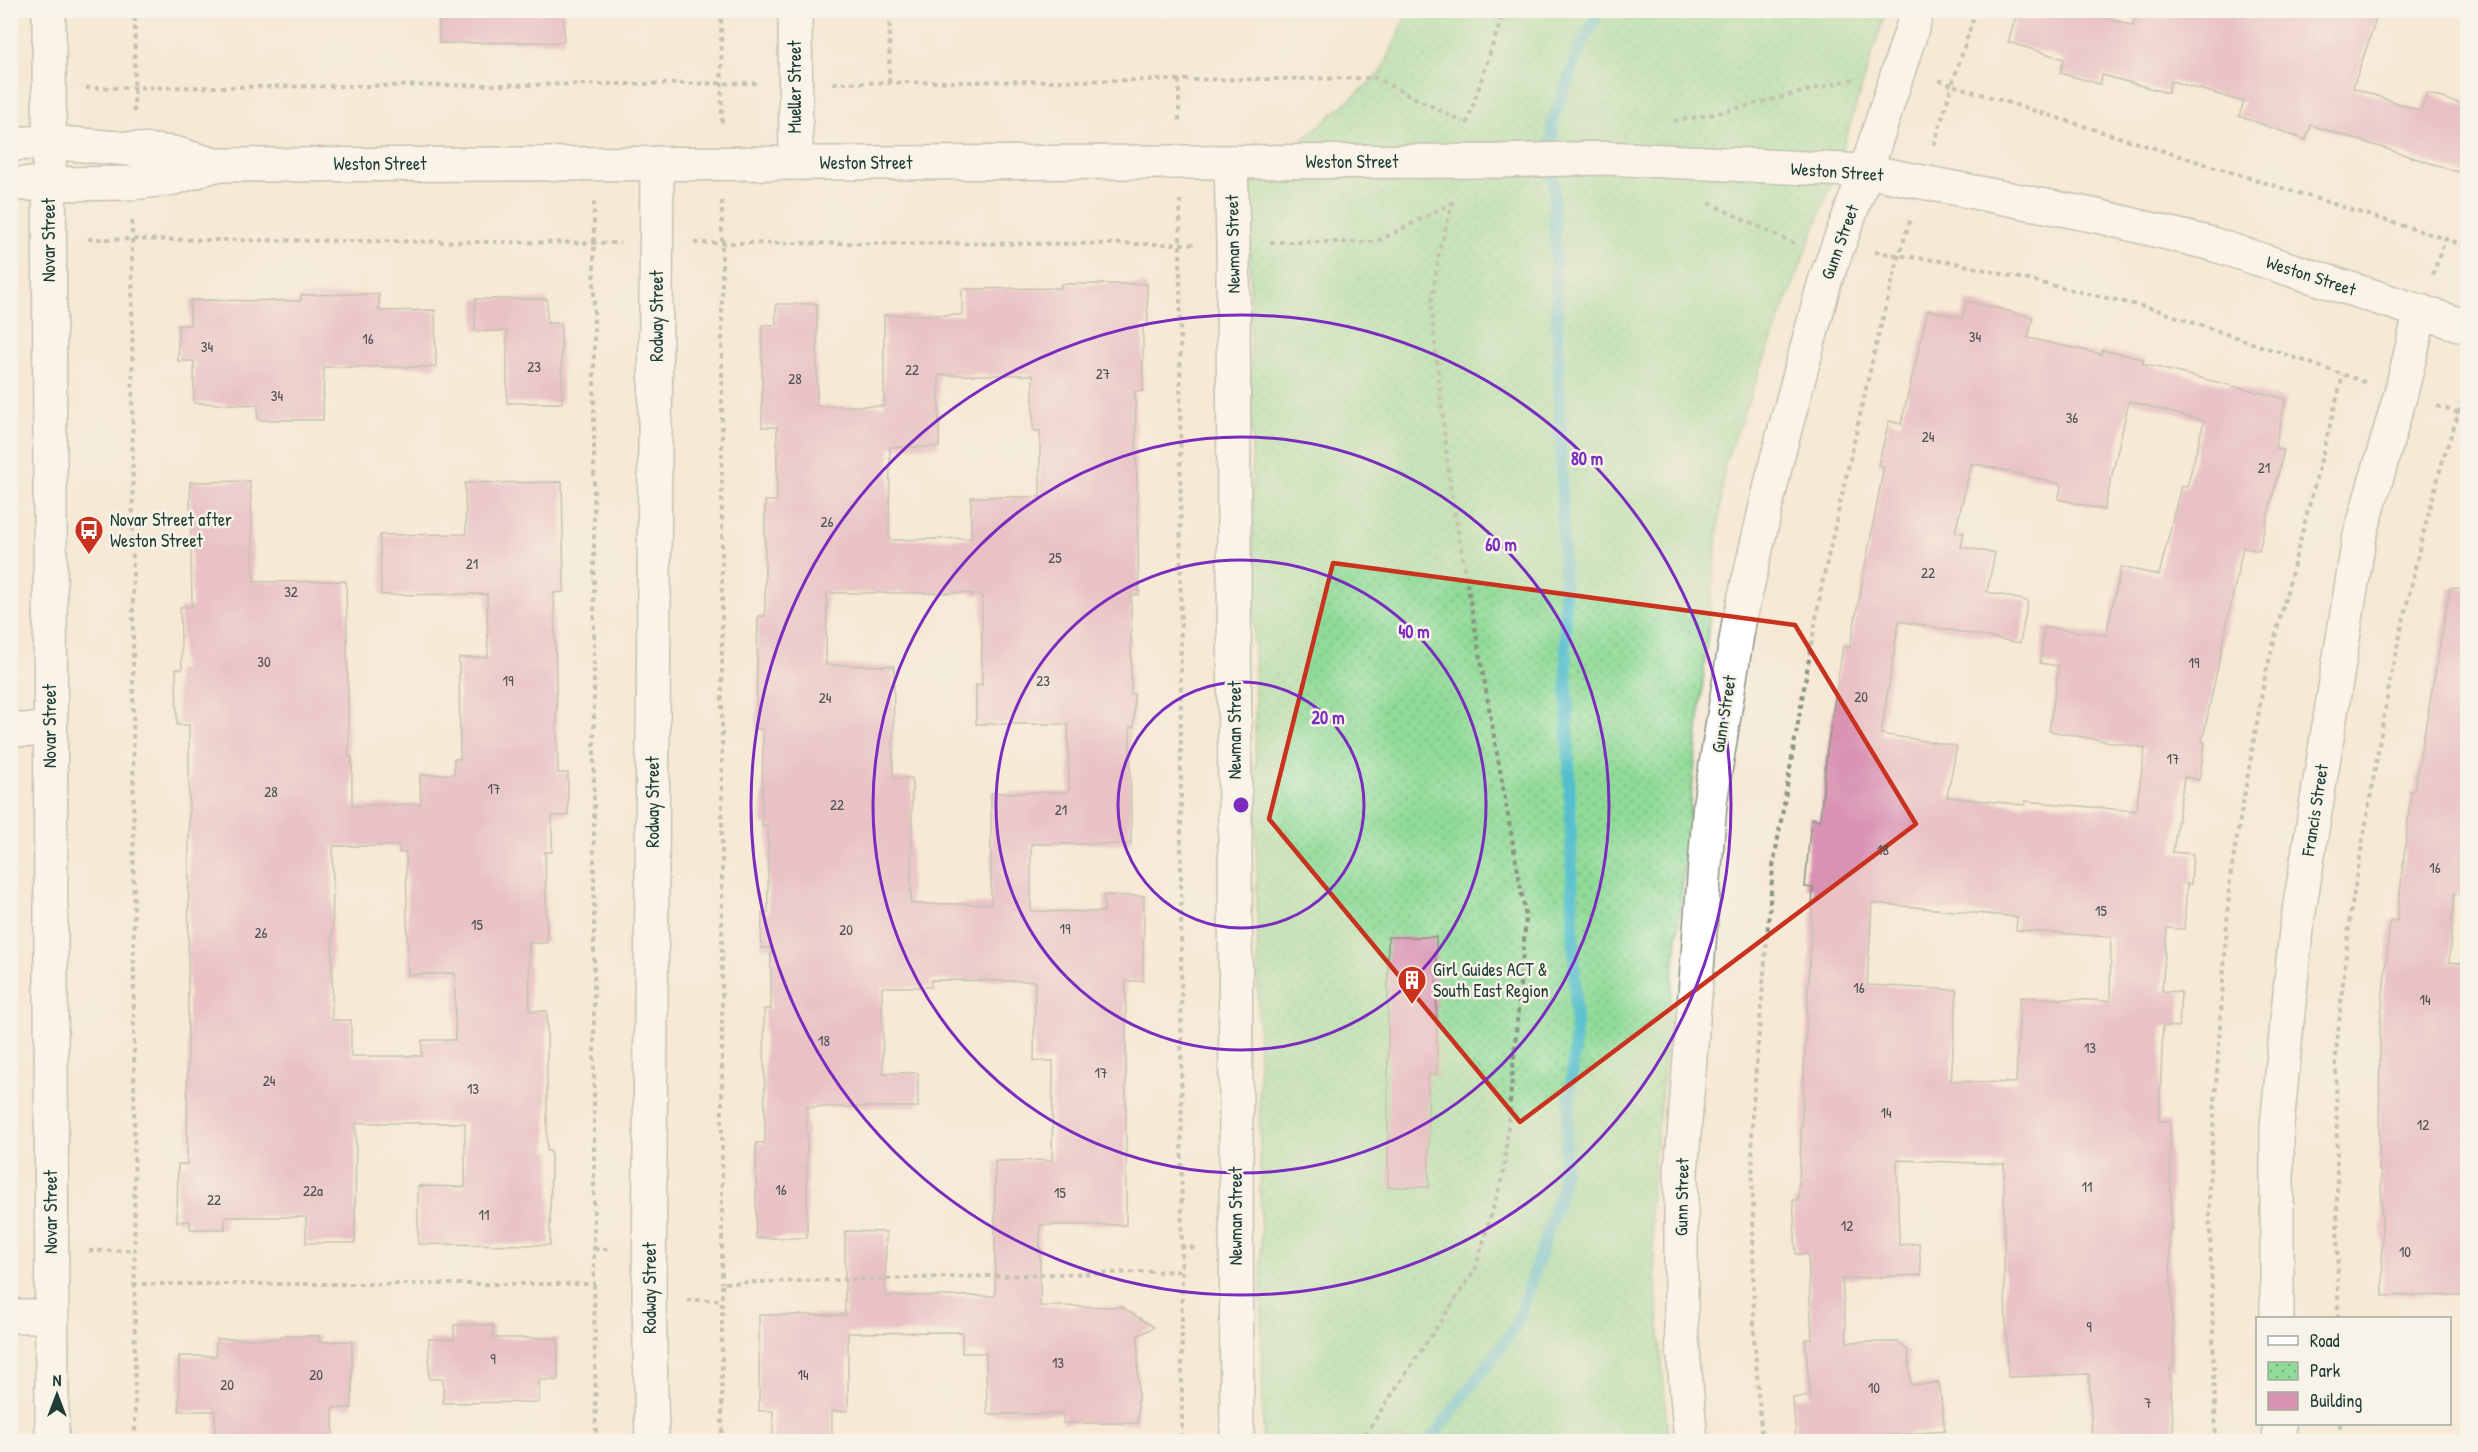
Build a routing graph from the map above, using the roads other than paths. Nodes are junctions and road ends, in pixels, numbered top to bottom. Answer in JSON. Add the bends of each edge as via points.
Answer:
{"nodes":[{"id":1,"x":49,"y":10,"type":"edge"},
{"id":2,"x":795,"y":10,"type":"edge"},
{"id":3,"x":1918,"y":10,"type":"edge"},
{"id":4,"x":49,"y":142,"type":"junction"},
{"id":5,"x":10,"y":144,"type":"edge"},
{"id":6,"x":1231,"y":162,"type":"junction"},
{"id":7,"x":657,"y":163,"type":"junction"},
{"id":8,"x":796,"y":163,"type":"junction"},
{"id":9,"x":215,"y":165,"type":"junction"},
{"id":10,"x":1866,"y":171,"type":"junction"},
{"id":11,"x":10,"y":184,"type":"edge"},
{"id":12,"x":49,"y":184,"type":"junction"},
{"id":13,"x":2421,"y":311,"type":"junction"},
{"id":14,"x":2468,"y":327,"type":"edge"},
{"id":15,"x":10,"y":730,"type":"edge"},
{"id":16,"x":50,"y":730,"type":"junction"},
{"id":17,"x":10,"y":1316,"type":"edge"},
{"id":18,"x":51,"y":1316,"type":"junction"},
{"id":19,"x":2277,"y":1317,"type":"edge"},
{"id":20,"x":2279,"y":1425,"type":"edge"},
{"id":21,"x":52,"y":1442,"type":"edge"},
{"id":22,"x":652,"y":1442,"type":"edge"},
{"id":23,"x":1237,"y":1442,"type":"edge"},
{"id":24,"x":1691,"y":1442,"type":"edge"},
{"id":25,"x":2280,"y":1442,"type":"edge"}],
"edges":[{"from":1,"to":4,"type":"street","name":"Novar Street"},
{"from":2,"to":8,"type":"street","name":"Mueller Street"},
{"from":3,"to":10,"type":"street","name":"Gunn Street"},
{"from":4,"to":5,"type":"street","name":"Weston Street"},
{"from":4,"to":9,"type":"street","name":"Weston Street","via":[[174,153]]},
{"from":4,"to":12,"type":"street","name":"Novar Street"},
{"from":6,"to":8,"type":"street","name":"Weston Street"},
{"from":6,"to":10,"type":"street","name":"Weston Street","via":[[1606,158]]},
{"from":6,"to":23,"type":"street","name":"Newman Street"},
{"from":7,"to":8,"type":"street","name":"Weston Street"},
{"from":7,"to":9,"type":"street","name":"Weston Street"},
{"from":7,"to":22,"type":"street","name":"Rodway Street","via":[[649,1300]]},
{"from":9,"to":12,"type":"street","name":"Weston Street","via":[[174,178],[132,183]]},
{"from":10,"to":13,"type":"street","name":"Weston Street","via":[[2097,216],[2212,244]]},
{"from":10,"to":24,"type":"street","name":"Gunn Street","via":[[1825,281],[1777,459],[1739,622],[1710,802],[1681,1173],[1681,1326]]},
{"from":11,"to":12,"type":"street","name":"Weston Street"},
{"from":12,"to":16,"type":"street","name":"Novar Street"},
{"from":13,"to":14,"type":"street","name":"Weston Street"},
{"from":13,"to":19,"type":"street","name":"Francis Street","via":[[2359,539],[2296,930],[2277,1126]]},
{"from":15,"to":16,"type":"street"},
{"from":16,"to":18,"type":"street","name":"Novar Street"},
{"from":17,"to":18,"type":"street"},
{"from":18,"to":21,"type":"street","name":"Novar Street"},
{"from":20,"to":25,"type":"street"}]}
